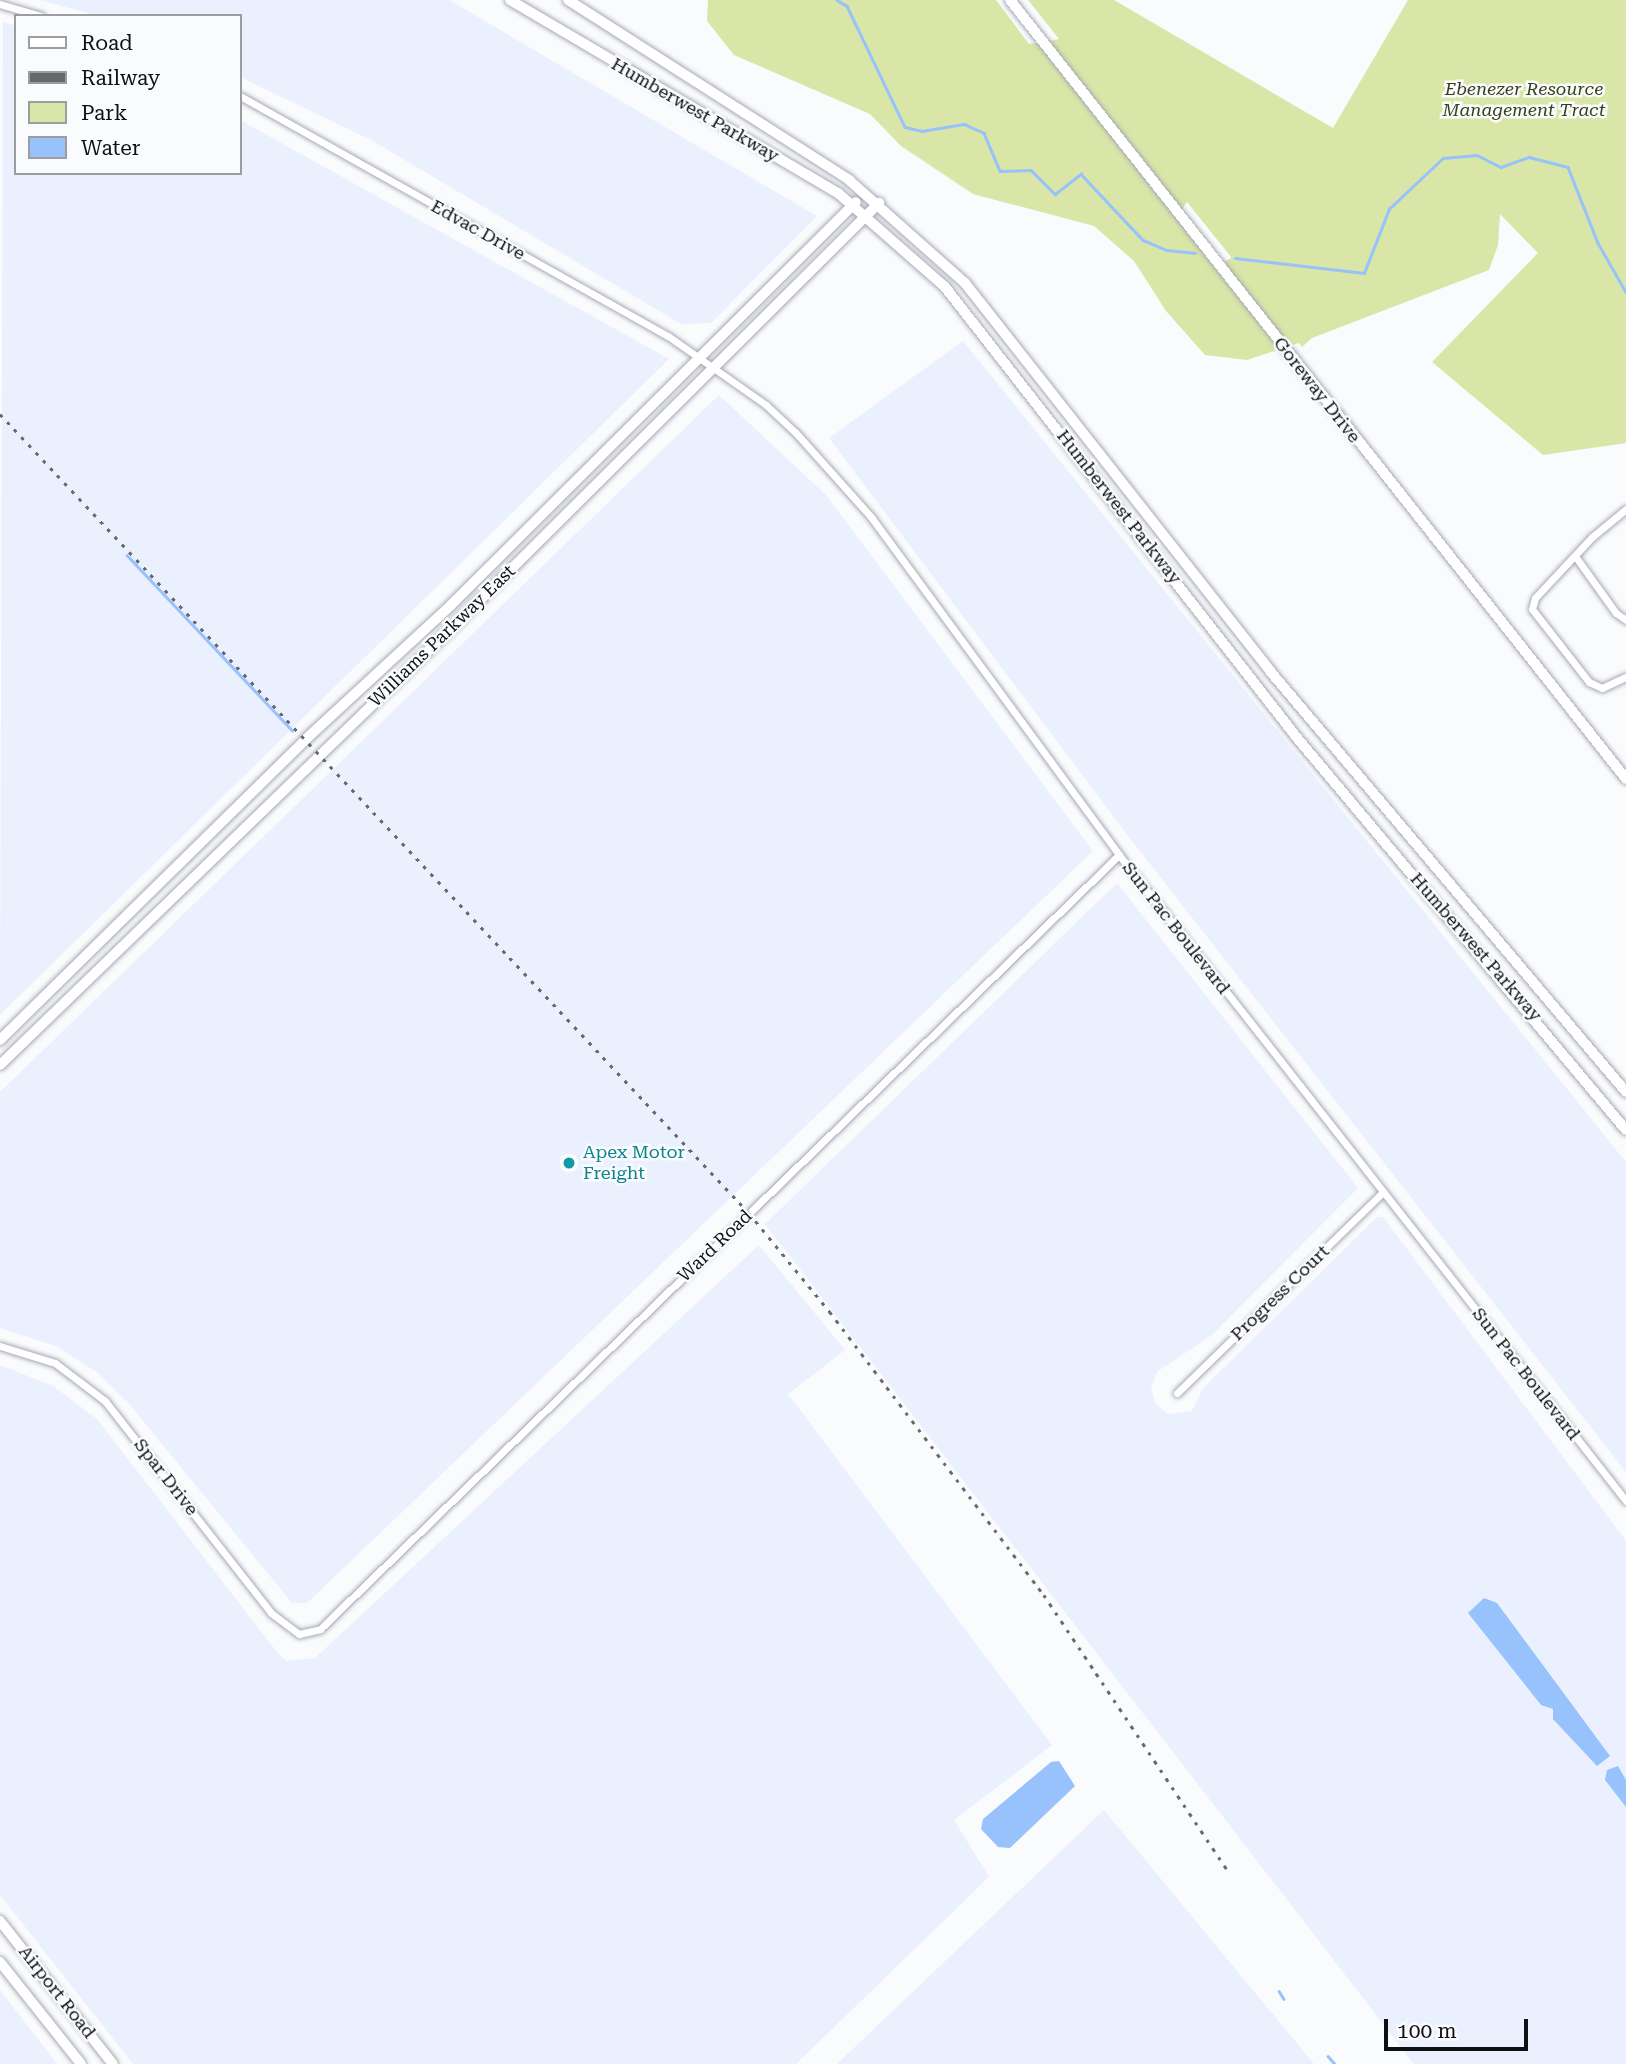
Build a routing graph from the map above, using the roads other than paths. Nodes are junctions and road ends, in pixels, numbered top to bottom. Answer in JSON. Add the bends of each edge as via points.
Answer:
{"nodes":[{"id":1,"x":510,"y":0,"type":"edge"},
{"id":2,"x":568,"y":0,"type":"edge"},
{"id":3,"x":1010,"y":0,"type":"edge"},
{"id":4,"x":0,"y":4,"type":"edge"},
{"id":5,"x":34,"y":14,"type":"edge"},
{"id":6,"x":242,"y":97,"type":"edge"},
{"id":7,"x":865,"y":192,"type":"junction"},
{"id":8,"x":879,"y":203,"type":"junction"},
{"id":9,"x":853,"y":205,"type":"junction"},
{"id":10,"x":866,"y":216,"type":"junction"},
{"id":11,"x":698,"y":358,"type":"junction"},
{"id":12,"x":714,"y":369,"type":"junction"},
{"id":13,"x":1626,"y":509,"type":"edge"},
{"id":14,"x":1575,"y":556,"type":"junction"},
{"id":15,"x":1626,"y":620,"type":"edge"},
{"id":16,"x":1626,"y":677,"type":"edge"},
{"id":17,"x":1626,"y":778,"type":"edge"},
{"id":18,"x":1119,"y":855,"type":"junction"},
{"id":19,"x":0,"y":1040,"type":"edge"},
{"id":20,"x":0,"y":1065,"type":"edge"},
{"id":21,"x":1626,"y":1093,"type":"edge"},
{"id":22,"x":1626,"y":1130,"type":"edge"},
{"id":23,"x":1382,"y":1193,"type":"junction"},
{"id":24,"x":0,"y":1346,"type":"edge"},
{"id":25,"x":1177,"y":1393,"type":"dead end"},
{"id":26,"x":1626,"y":1501,"type":"edge"},
{"id":27,"x":309,"y":1634,"type":"joint"},
{"id":28,"x":0,"y":1921,"type":"edge"},
{"id":29,"x":0,"y":1962,"type":"edge"},
{"id":30,"x":81,"y":2064,"type":"edge"},
{"id":31,"x":113,"y":2064,"type":"edge"}],
"edges":[{"from":1,"to":9,"type":"main road","name":"Humberwest Parkway"},
{"from":2,"to":7,"type":"main road","name":"Humberwest Parkway"},
{"from":3,"to":17,"type":"main road","name":"Goreway Drive"},
{"from":4,"to":5,"type":"street"},
{"from":6,"to":11,"type":"street","name":"Edvac Drive","via":[[668,336]]},
{"from":7,"to":8,"type":"main road","name":"Humberwest Parkway"},
{"from":7,"to":9,"type":"main road","name":"Williams Parkway East"},
{"from":8,"to":10,"type":"main road","name":"Williams Parkway East"},
{"from":8,"to":21,"type":"main road","name":"Humberwest Parkway","via":[[964,283],[1270,671],[1559,1008]]},
{"from":9,"to":10,"type":"main road","name":"Humberwest Parkway"},
{"from":9,"to":11,"type":"main road","name":"Williams Parkway East"},
{"from":10,"to":12,"type":"main road","name":"Williams Parkway East"},
{"from":10,"to":22,"type":"main road","name":"Humberwest Parkway","via":[[919,262],[971,317],[1298,739]]},
{"from":11,"to":12,"type":"street","name":"Edvac Drive"},
{"from":11,"to":19,"type":"main road","name":"Williams Parkway East","via":[[451,605],[306,739]]},
{"from":12,"to":18,"type":"street","name":"Sun Pac Boulevard","via":[[796,433],[863,508]]},
{"from":12,"to":20,"type":"main road","name":"Williams Parkway East"},
{"from":13,"to":14,"type":"street"},
{"from":14,"to":15,"type":"street"},
{"from":14,"to":16,"type":"street","via":[[1535,598],[1532,609],[1588,682],[1602,688]]},
{"from":18,"to":23,"type":"street","name":"Sun Pac Boulevard"},
{"from":18,"to":27,"type":"street","name":"Ward Road","via":[[460,1495],[320,1629]]},
{"from":23,"to":25,"type":"street","name":"Progress Court"},
{"from":23,"to":26,"type":"street","name":"Sun Pac Boulevard"},
{"from":24,"to":27,"type":"street","name":"Spar Drive","via":[[55,1363],[105,1401],[271,1613],[287,1628]]},
{"from":28,"to":31,"type":"main road","name":"Airport Road"},
{"from":29,"to":30,"type":"main road","name":"Airport Road"}]}
